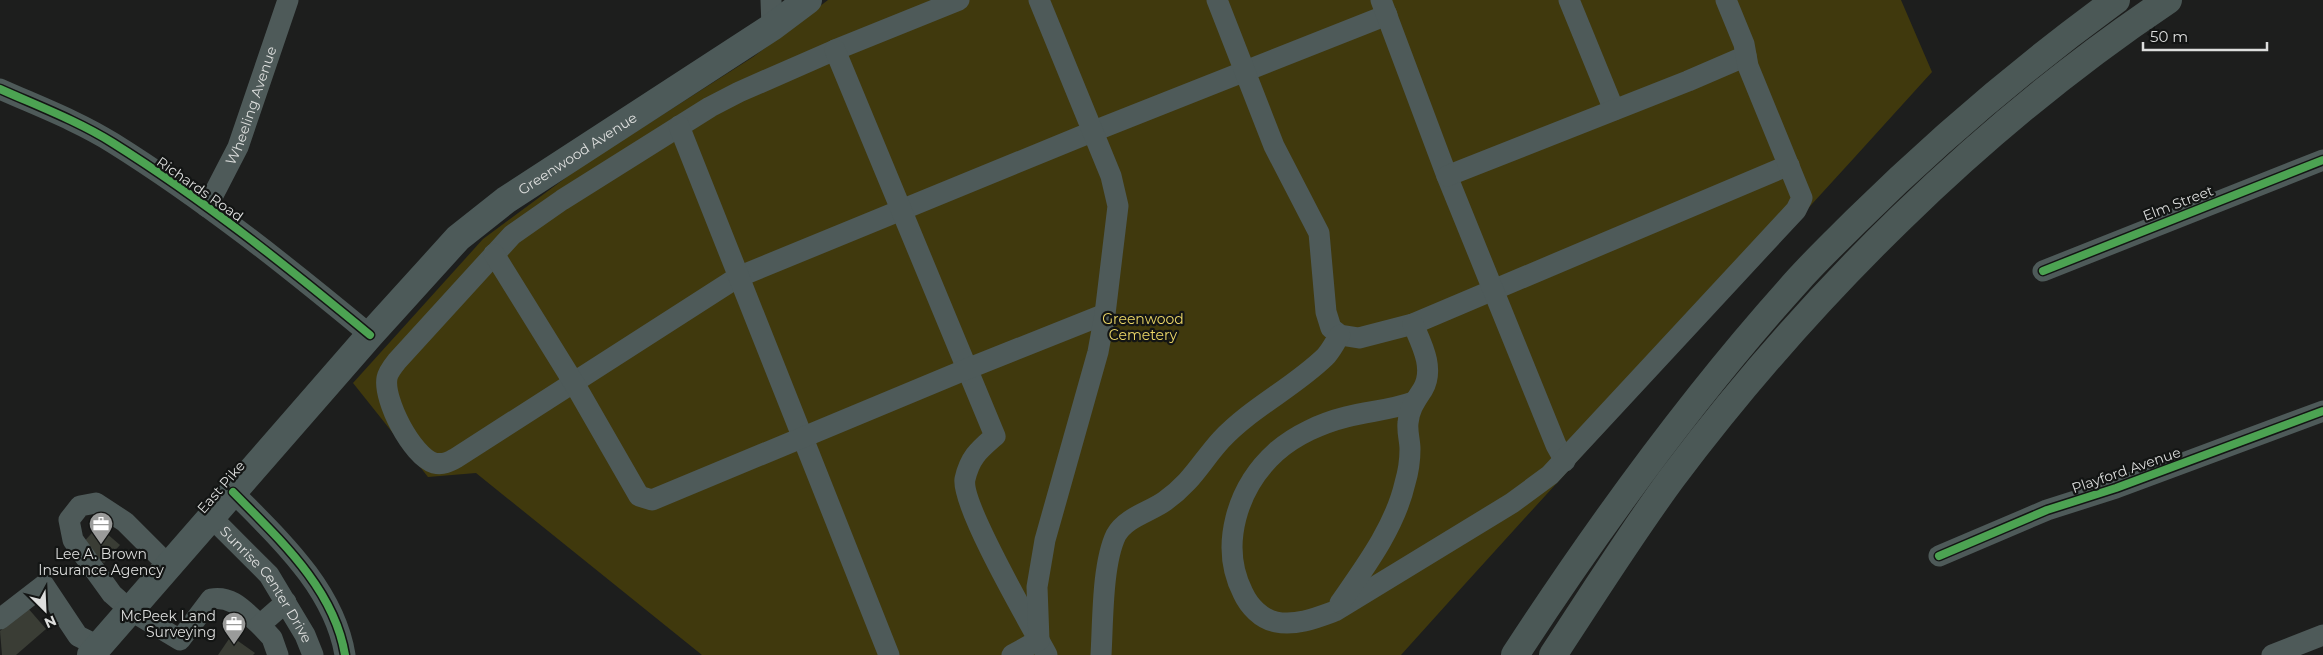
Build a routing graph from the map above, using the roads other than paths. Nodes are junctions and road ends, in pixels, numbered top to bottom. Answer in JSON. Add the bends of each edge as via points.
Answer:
{"nodes":[{"id":1,"x":288,"y":0,"type":"edge"},
{"id":2,"x":771,"y":0,"type":"edge"},
{"id":3,"x":808,"y":0,"type":"edge"},
{"id":4,"x":959,"y":0,"type":"edge"},
{"id":5,"x":1039,"y":0,"type":"edge"},
{"id":6,"x":1217,"y":0,"type":"edge"},
{"id":7,"x":1569,"y":0,"type":"edge"},
{"id":8,"x":1726,"y":0,"type":"edge"},
{"id":9,"x":2116,"y":0,"type":"edge"},
{"id":10,"x":2168,"y":0,"type":"edge"},
{"id":11,"x":1384,"y":8,"type":"edge"},
{"id":12,"x":772,"y":27,"type":"junction"},
{"id":13,"x":835,"y":50,"type":"junction"},
{"id":14,"x":1746,"y":56,"type":"junction"},
{"id":15,"x":1245,"y":71,"type":"junction"},
{"id":16,"x":0,"y":89,"type":"edge"},
{"id":17,"x":1614,"y":110,"type":"junction"},
{"id":18,"x":679,"y":126,"type":"junction"},
{"id":19,"x":1094,"y":131,"type":"junction"},
{"id":20,"x":2323,"y":160,"type":"edge"},
{"id":21,"x":1789,"y":165,"type":"junction"},
{"id":22,"x":1447,"y":176,"type":"junction"},
{"id":23,"x":207,"y":207,"type":"junction"},
{"id":24,"x":901,"y":210,"type":"junction"},
{"id":25,"x":494,"y":254,"type":"junction"},
{"id":26,"x":2043,"y":271,"type":"dead end"},
{"id":27,"x":738,"y":277,"type":"junction"},
{"id":28,"x":1492,"y":289,"type":"junction"},
{"id":29,"x":1105,"y":314,"type":"junction"},
{"id":30,"x":1413,"y":324,"type":"junction"},
{"id":31,"x":370,"y":335,"type":"junction"},
{"id":32,"x":1340,"y":335,"type":"junction"},
{"id":33,"x":967,"y":368,"type":"junction"},
{"id":34,"x":574,"y":383,"type":"junction"},
{"id":35,"x":1413,"y":402,"type":"junction"},
{"id":36,"x":2323,"y":411,"type":"edge"},
{"id":37,"x":804,"y":437,"type":"junction"},
{"id":38,"x":1565,"y":462,"type":"junction"},
{"id":39,"x":233,"y":492,"type":"junction"},
{"id":40,"x":212,"y":517,"type":"junction"},
{"id":41,"x":1939,"y":556,"type":"dead end"},
{"id":42,"x":169,"y":566,"type":"junction"},
{"id":43,"x":1037,"y":587,"type":"junction"},
{"id":44,"x":1011,"y":590,"type":"junction"},
{"id":45,"x":286,"y":602,"type":"junction"},
{"id":46,"x":130,"y":610,"type":"junction"},
{"id":47,"x":1335,"y":611,"type":"junction"},
{"id":48,"x":0,"y":619,"type":"edge"},
{"id":49,"x":260,"y":625,"type":"junction"},
{"id":50,"x":2323,"y":635,"type":"edge"},
{"id":51,"x":1043,"y":648,"type":"edge"},
{"id":52,"x":94,"y":651,"type":"edge"},
{"id":53,"x":278,"y":655,"type":"edge"},
{"id":54,"x":313,"y":655,"type":"edge"},
{"id":55,"x":345,"y":655,"type":"edge"},
{"id":56,"x":889,"y":655,"type":"edge"},
{"id":57,"x":1012,"y":655,"type":"edge"},
{"id":58,"x":1101,"y":655,"type":"edge"},
{"id":59,"x":1515,"y":655,"type":"edge"},
{"id":60,"x":1553,"y":655,"type":"edge"},
{"id":61,"x":2272,"y":655,"type":"edge"}],
"edges":[{"from":1,"to":23,"type":"street","name":"Wheeling Avenue","via":[[238,146]]},
{"from":2,"to":12,"type":"street"},
{"from":3,"to":12,"type":"main road","name":"Greenwood Avenue"},
{"from":4,"to":13,"type":"street"},
{"from":5,"to":19,"type":"street"},
{"from":6,"to":15,"type":"street"},
{"from":7,"to":17,"type":"street"},
{"from":8,"to":14,"type":"street"},
{"from":9,"to":59,"type":"highway","via":[[2046,51],[1968,117],[1888,190],[1800,278],[1644,466]]},
{"from":10,"to":60,"type":"highway","via":[[2055,84],[1980,146],[1910,209],[1831,290],[1752,379],[1672,478]]},
{"from":11,"to":15,"type":"street"},
{"from":11,"to":22,"type":"street"},
{"from":12,"to":31,"type":"main road","name":"Greenwood Avenue","via":[[506,200],[458,238]]},
{"from":13,"to":18,"type":"street","via":[[739,92]]},
{"from":13,"to":24,"type":"street"},
{"from":14,"to":17,"type":"street"},
{"from":14,"to":21,"type":"street"},
{"from":15,"to":19,"type":"street"},
{"from":15,"to":32,"type":"street","via":[[1274,146],[1320,233],[1326,312],[1331,328]]},
{"from":16,"to":23,"type":"street","name":"Richards Road","via":[[112,143]]},
{"from":17,"to":22,"type":"street"},
{"from":18,"to":25,"type":"street","via":[[562,200],[512,235]]},
{"from":18,"to":27,"type":"street"},
{"from":19,"to":24,"type":"street"},
{"from":19,"to":29,"type":"street","via":[[1112,176],[1118,206]]},
{"from":20,"to":26,"type":"street","name":"Elm Street"},
{"from":21,"to":28,"type":"street"},
{"from":21,"to":38,"type":"street","via":[[1802,198],[1796,210]]},
{"from":22,"to":28,"type":"street"},
{"from":23,"to":31,"type":"street","name":"Richards Road"},
{"from":24,"to":27,"type":"street"},
{"from":24,"to":33,"type":"street"},
{"from":25,"to":34,"type":"street"},
{"from":25,"to":34,"type":"street","via":[[387,376],[390,402],[410,441],[425,458],[446,463]]},
{"from":27,"to":34,"type":"street"},
{"from":27,"to":37,"type":"street"},
{"from":28,"to":30,"type":"street"},
{"from":28,"to":38,"type":"street"},
{"from":29,"to":33,"type":"street"},
{"from":29,"to":43,"type":"street","via":[[1098,352],[1045,540]]},
{"from":30,"to":32,"type":"street","via":[[1359,338]]},
{"from":30,"to":35,"type":"street","via":[[1425,354],[1428,373],[1424,387]]},
{"from":31,"to":39,"type":"main road","name":"East Pike"},
{"from":32,"to":58,"type":"street","via":[[1321,360],[1255,408],[1221,440],[1191,480],[1164,502],[1136,516],[1117,534],[1110,554],[1104,595]]},
{"from":33,"to":37,"type":"street"},
{"from":33,"to":44,"type":"street","via":[[995,436],[973,456],[965,481],[968,499]]},
{"from":34,"to":37,"type":"street","via":[[639,496],[652,500]]},
{"from":35,"to":47,"type":"street","via":[[1408,424],[1410,450],[1405,484],[1377,548]]},
{"from":35,"to":47,"type":"street","via":[[1392,410],[1346,417],[1294,439],[1275,453],[1258,473],[1236,514],[1231,559],[1247,601],[1258,613],[1274,622],[1290,623]]},
{"from":36,"to":41,"type":"street","name":"Playford Avenue","via":[[2116,488],[2047,510]]},
{"from":37,"to":56,"type":"street"},
{"from":38,"to":47,"type":"street","via":[[1512,503]]},
{"from":39,"to":40,"type":"main road","name":"East Pike"},
{"from":39,"to":55,"type":"street","via":[[282,541],[316,585],[334,620]]},
{"from":40,"to":42,"type":"main road","name":"East Pike"},
{"from":40,"to":45,"type":"street","name":"Sunrise Center Drive","via":[[269,575]]},
{"from":42,"to":46,"type":"main road","name":"East Pike"},
{"from":42,"to":46,"type":"street","via":[[125,522],[96,503],[80,506],[69,520],[73,540],[112,594]]},
{"from":43,"to":44,"type":"street"},
{"from":43,"to":51,"type":"street"},
{"from":44,"to":51,"type":"street"},
{"from":45,"to":49,"type":"street"},
{"from":45,"to":54,"type":"street","name":"Sunrise Center Drive"},
{"from":46,"to":49,"type":"street","via":[[180,640],[211,599],[221,597],[229,599]]},
{"from":46,"to":52,"type":"main road","name":"East Pike"},
{"from":48,"to":52,"type":"street","via":[[44,585],[78,636]]},
{"from":49,"to":53,"type":"street","via":[[272,638]]},
{"from":50,"to":61,"type":"street"},
{"from":51,"to":57,"type":"street"}]}
